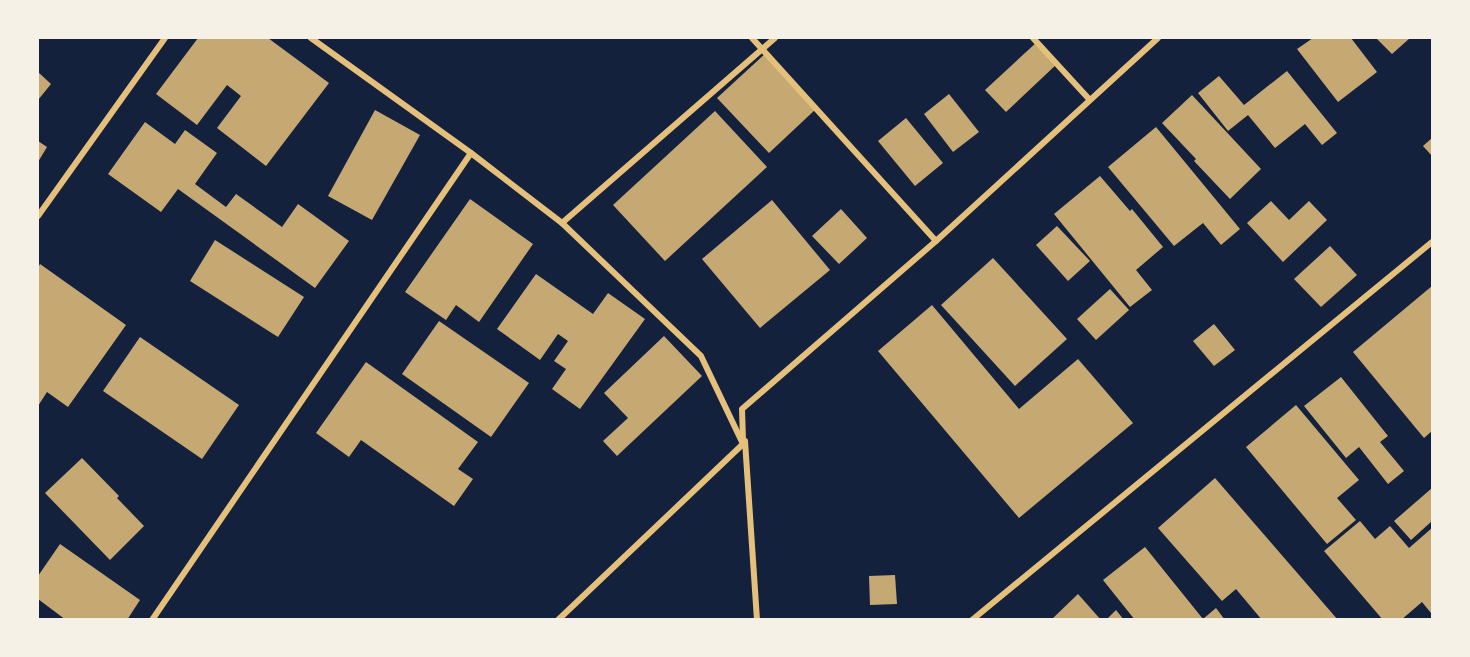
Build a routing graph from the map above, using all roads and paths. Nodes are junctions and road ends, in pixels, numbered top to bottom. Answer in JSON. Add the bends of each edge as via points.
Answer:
{"nodes":[{"id":1,"x":165,"y":38,"type":"edge"},
{"id":2,"x":311,"y":38,"type":"edge"},
{"id":3,"x":752,"y":38,"type":"edge"},
{"id":4,"x":775,"y":38,"type":"edge"},
{"id":5,"x":1033,"y":38,"type":"edge"},
{"id":6,"x":1158,"y":38,"type":"edge"},
{"id":7,"x":763,"y":49,"type":"junction"},
{"id":8,"x":1089,"y":99,"type":"junction"},
{"id":9,"x":471,"y":153,"type":"junction"},
{"id":10,"x":38,"y":216,"type":"edge"},
{"id":11,"x":562,"y":223,"type":"junction"},
{"id":12,"x":936,"y":241,"type":"junction"},
{"id":13,"x":1432,"y":242,"type":"edge"},
{"id":14,"x":742,"y":409,"type":"junction"},
{"id":15,"x":743,"y":444,"type":"junction"},
{"id":16,"x":561,"y":618,"type":"edge"},
{"id":17,"x":152,"y":620,"type":"edge"},
{"id":18,"x":757,"y":620,"type":"edge"},
{"id":19,"x":972,"y":620,"type":"edge"}],
"edges":[{"from":1,"to":10,"type":"street"},
{"from":2,"to":9,"type":"street"},
{"from":3,"to":7,"type":"street"},
{"from":4,"to":7,"type":"street"},
{"from":5,"to":8,"type":"street"},
{"from":6,"to":8,"type":"street"},
{"from":7,"to":11,"type":"street"},
{"from":7,"to":12,"type":"street"},
{"from":8,"to":12,"type":"street"},
{"from":9,"to":11,"type":"street"},
{"from":9,"to":17,"type":"street"},
{"from":11,"to":15,"type":"street","via":[[701,356]]},
{"from":12,"to":14,"type":"street"},
{"from":13,"to":19,"type":"street"},
{"from":14,"to":15,"type":"street"},
{"from":14,"to":18,"type":"street"},
{"from":15,"to":16,"type":"street"}]}
